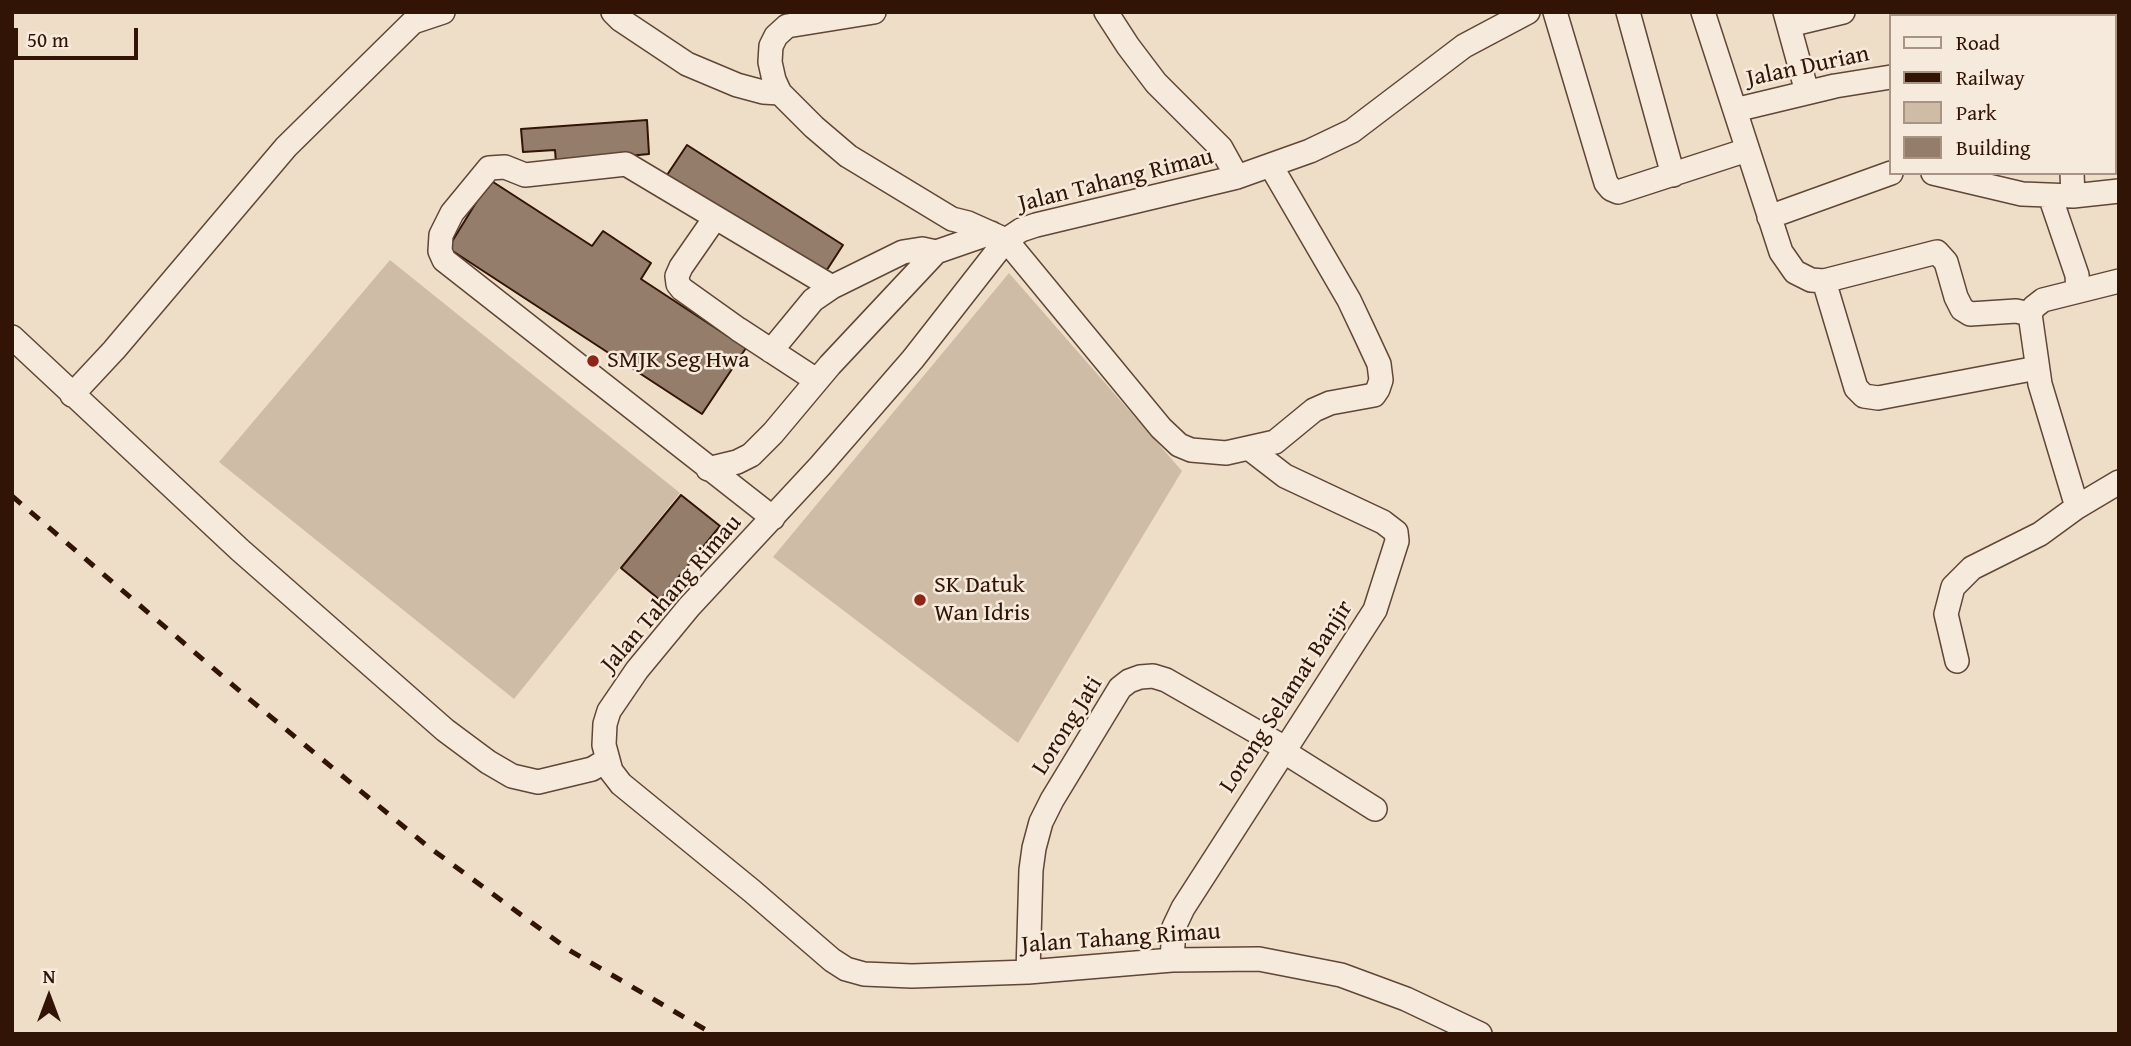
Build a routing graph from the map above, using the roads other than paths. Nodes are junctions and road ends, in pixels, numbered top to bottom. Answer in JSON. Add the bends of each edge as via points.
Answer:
{"nodes":[{"id":1,"x":443,"y":12,"type":"edge"},
{"id":2,"x":613,"y":12,"type":"edge"},
{"id":3,"x":874,"y":12,"type":"edge"},
{"id":4,"x":1106,"y":12,"type":"edge"},
{"id":5,"x":1528,"y":12,"type":"edge"},
{"id":6,"x":1555,"y":12,"type":"edge"},
{"id":7,"x":1628,"y":12,"type":"edge"},
{"id":8,"x":1703,"y":12,"type":"edge"},
{"id":9,"x":1843,"y":12,"type":"edge"},
{"id":10,"x":1787,"y":19,"type":"edge"},
{"id":11,"x":1890,"y":77,"type":"edge"},
{"id":12,"x":1807,"y":92,"type":"junction"},
{"id":13,"x":780,"y":93,"type":"junction"},
{"id":14,"x":1735,"y":110,"type":"junction"},
{"id":15,"x":1747,"y":150,"type":"junction"},
{"id":16,"x":1271,"y":166,"type":"junction"},
{"id":17,"x":1890,"y":173,"type":"edge"},
{"id":18,"x":1672,"y":175,"type":"junction"},
{"id":19,"x":1941,"y":175,"type":"edge"},
{"id":20,"x":1237,"y":177,"type":"junction"},
{"id":21,"x":2073,"y":185,"type":"edge"},
{"id":22,"x":2119,"y":191,"type":"edge"},
{"id":23,"x":2050,"y":196,"type":"junction"},
{"id":24,"x":1769,"y":217,"type":"junction"},
{"id":25,"x":715,"y":218,"type":"junction"},
{"id":26,"x":999,"y":237,"type":"junction"},
{"id":27,"x":936,"y":252,"type":"junction"},
{"id":28,"x":1824,"y":281,"type":"junction"},
{"id":29,"x":2119,"y":281,"type":"edge"},
{"id":30,"x":832,"y":287,"type":"junction"},
{"id":31,"x":2078,"y":291,"type":"junction"},
{"id":32,"x":2030,"y":314,"type":"junction"},
{"id":33,"x":12,"y":337,"type":"edge"},
{"id":34,"x":771,"y":351,"type":"junction"},
{"id":35,"x":2037,"y":368,"type":"junction"},
{"id":36,"x":816,"y":380,"type":"junction"},
{"id":37,"x":72,"y":395,"type":"junction"},
{"id":38,"x":1250,"y":449,"type":"junction"},
{"id":39,"x":708,"y":469,"type":"junction"},
{"id":40,"x":2119,"y":482,"type":"edge"},
{"id":41,"x":2077,"y":507,"type":"junction"},
{"id":42,"x":773,"y":518,"type":"junction"},
{"id":43,"x":1958,"y":661,"type":"dead end"},
{"id":44,"x":1284,"y":750,"type":"junction"},
{"id":45,"x":607,"y":760,"type":"junction"},
{"id":46,"x":1375,"y":809,"type":"dead end"},
{"id":47,"x":1172,"y":960,"type":"junction"},
{"id":48,"x":1028,"y":972,"type":"junction"},
{"id":49,"x":1480,"y":1034,"type":"edge"}],
"edges":[{"from":1,"to":37,"type":"street","via":[[413,22],[286,147]]},
{"from":2,"to":13,"type":"street","via":[[687,64],[737,85]]},
{"from":3,"to":13,"type":"street","via":[[788,26],[776,36],[770,62]]},
{"from":4,"to":20,"type":"street","via":[[1156,83],[1221,148]]},
{"from":5,"to":16,"type":"street","name":"Jalan Tahang Rimau","via":[[1464,46],[1352,131]]},
{"from":6,"to":18,"type":"street","via":[[1606,183],[1618,192]]},
{"from":7,"to":18,"type":"street"},
{"from":8,"to":14,"type":"street"},
{"from":9,"to":10,"type":"street"},
{"from":10,"to":12,"type":"street"},
{"from":11,"to":12,"type":"street","name":"Jalan Durian"},
{"from":12,"to":14,"type":"street","name":"Jalan Durian"},
{"from":13,"to":26,"type":"street","via":[[848,156],[952,219]]},
{"from":14,"to":15,"type":"street"},
{"from":15,"to":18,"type":"street"},
{"from":15,"to":24,"type":"street"},
{"from":16,"to":20,"type":"street","name":"Jalan Tahang Rimau"},
{"from":16,"to":38,"type":"street","via":[[1349,300],[1381,380],[1374,395],[1322,406],[1276,442]]},
{"from":17,"to":24,"type":"street"},
{"from":19,"to":23,"type":"street"},
{"from":20,"to":26,"type":"street","name":"Jalan Tahang Rimau"},
{"from":21,"to":22,"type":"street"},
{"from":21,"to":23,"type":"street"},
{"from":23,"to":31,"type":"street","via":[[2074,263]]},
{"from":24,"to":28,"type":"street","via":[[1781,252],[1796,272]]},
{"from":25,"to":30,"type":"street"},
{"from":25,"to":34,"type":"street","via":[[681,267],[678,284]]},
{"from":25,"to":39,"type":"street","via":[[626,163],[525,175],[505,167],[489,169],[452,213],[441,235],[440,251],[444,260]]},
{"from":26,"to":27,"type":"street"},
{"from":26,"to":38,"type":"street","via":[[1179,445],[1206,453]]},
{"from":26,"to":42,"type":"street","name":"Jalan Tahang Rimau","via":[[913,359]]},
{"from":27,"to":30,"type":"street","via":[[904,252]]},
{"from":27,"to":36,"type":"street"},
{"from":28,"to":32,"type":"street","via":[[1937,252],[1946,262],[1962,309],[1970,314]]},
{"from":28,"to":35,"type":"street","via":[[1856,388],[1864,396],[1878,398]]},
{"from":29,"to":31,"type":"street"},
{"from":30,"to":34,"type":"street","via":[[813,300]]},
{"from":31,"to":32,"type":"street","via":[[2043,300]]},
{"from":32,"to":35,"type":"street"},
{"from":33,"to":37,"type":"street"},
{"from":34,"to":36,"type":"street"},
{"from":35,"to":41,"type":"street"},
{"from":36,"to":39,"type":"street","via":[[751,455]]},
{"from":37,"to":45,"type":"street","via":[[240,550],[445,730],[488,762],[512,776],[538,782],[564,778]]},
{"from":38,"to":44,"type":"street","name":"Lorong Selamat Banjir","via":[[1284,476],[1396,532],[1375,610]]},
{"from":39,"to":42,"type":"street"},
{"from":40,"to":41,"type":"street"},
{"from":41,"to":43,"type":"street","via":[[2040,534],[1972,568],[1953,587],[1946,614]]},
{"from":42,"to":45,"type":"street","name":"Jalan Tahang Rimau","via":[[689,607],[615,700],[605,724]]},
{"from":44,"to":46,"type":"street","name":"Lorong Jati"},
{"from":44,"to":47,"type":"street","name":"Lorong Selamat Banjir","via":[[1183,908],[1174,927]]},
{"from":44,"to":48,"type":"street","name":"Lorong Jati","via":[[1166,680],[1140,677],[1120,688],[1041,822],[1031,870]]},
{"from":45,"to":48,"type":"street","name":"Jalan Tahang Rimau","via":[[635,796],[846,969],[912,976]]},
{"from":47,"to":48,"type":"street","name":"Jalan Tahang Rimau"},
{"from":47,"to":49,"type":"street","name":"Jalan Tahang Rimau","via":[[1259,959],[1341,975]]}]}
